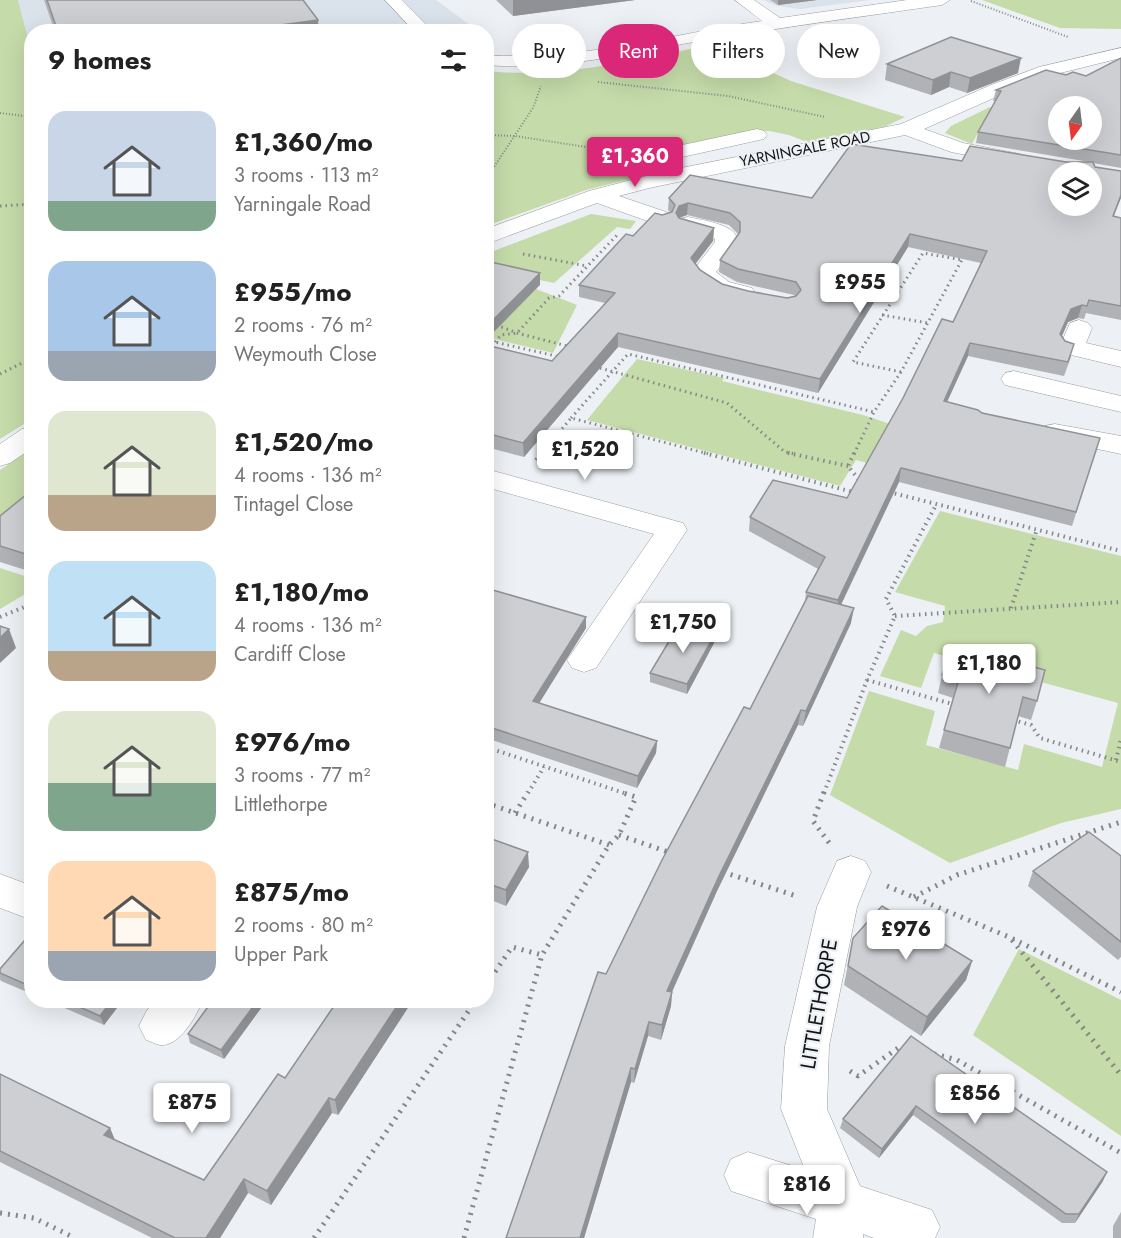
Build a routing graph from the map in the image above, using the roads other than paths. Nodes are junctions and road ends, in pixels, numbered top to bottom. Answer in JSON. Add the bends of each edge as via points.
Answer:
{"nodes":[{"id":1,"x":393,"y":0,"type":"edge"},
{"id":2,"x":743,"y":0,"type":"edge"},
{"id":3,"x":942,"y":0,"type":"edge"},
{"id":4,"x":776,"y":23,"type":"junction"},
{"id":5,"x":417,"y":24,"type":"edge"},
{"id":6,"x":1117,"y":54,"type":"edge"},
{"id":7,"x":494,"y":60,"type":"edge"},
{"id":8,"x":907,"y":129,"type":"junction"},
{"id":9,"x":806,"y":148,"type":"junction"},
{"id":10,"x":1028,"y":160,"type":"edge"},
{"id":11,"x":666,"y":177,"type":"junction"},
{"id":12,"x":597,"y":196,"type":"junction"},
{"id":13,"x":655,"y":216,"type":"edge"},
{"id":14,"x":688,"y":224,"type":"edge"},
{"id":15,"x":494,"y":234,"type":"edge"},
{"id":16,"x":764,"y":297,"type":"edge"},
{"id":17,"x":1079,"y":327,"type":"dead end"},
{"id":18,"x":1121,"y":359,"type":"edge"},
{"id":19,"x":1014,"y":379,"type":"dead end"},
{"id":20,"x":1121,"y":404,"type":"edge"},
{"id":21,"x":1121,"y":422,"type":"edge"},
{"id":22,"x":1033,"y":428,"type":"edge"},
{"id":23,"x":24,"y":440,"type":"edge"},
{"id":24,"x":1121,"y":445,"type":"edge"},
{"id":25,"x":0,"y":457,"type":"edge"},
{"id":26,"x":494,"y":480,"type":"edge"},
{"id":27,"x":584,"y":660,"type":"dead end"},
{"id":28,"x":0,"y":890,"type":"edge"},
{"id":29,"x":844,"y":890,"type":"road end"},
{"id":30,"x":24,"y":900,"type":"edge"},
{"id":31,"x":748,"y":1175,"type":"dead end"},
{"id":32,"x":840,"y":1221,"type":"edge"},
{"id":33,"x":915,"y":1227,"type":"dead end"}],
"edges":[{"from":1,"to":5,"type":"street"},
{"from":2,"to":4,"type":"street"},
{"from":3,"to":4,"type":"street"},
{"from":4,"to":7,"type":"street","via":[[573,59],[536,63]]},
{"from":6,"to":8,"type":"street","name":"YARNINGALE ROAD","via":[[1046,71]]},
{"from":8,"to":9,"type":"street","name":"YARNINGALE ROAD"},
{"from":8,"to":10,"type":"street","via":[[958,148]]},
{"from":9,"to":11,"type":"street","name":"YARNINGALE ROAD"},
{"from":9,"to":11,"type":"street","via":[[789,139],[761,135],[667,153],[654,158],[651,165]]},
{"from":11,"to":12,"type":"street","name":"YARNINGALE ROAD"},
{"from":12,"to":13,"type":"street"},
{"from":12,"to":15,"type":"street","name":"YARNINGALE ROAD"},
{"from":14,"to":16,"type":"street","via":[[726,236],[726,243],[704,272],[706,277],[723,288]]},
{"from":17,"to":18,"type":"street","via":[[1072,348]]},
{"from":19,"to":20,"type":"street"},
{"from":21,"to":24,"type":"street","via":[[1117,439]]},
{"from":22,"to":24,"type":"street"},
{"from":23,"to":25,"type":"street"},
{"from":26,"to":27,"type":"street","via":[[672,530]]},
{"from":28,"to":30,"type":"street"},
{"from":29,"to":32,"type":"street","name":"LITTLETHORPE","via":[[807,1046],[804,1109]]},
{"from":31,"to":32,"type":"street"},
{"from":32,"to":33,"type":"street"}]}
